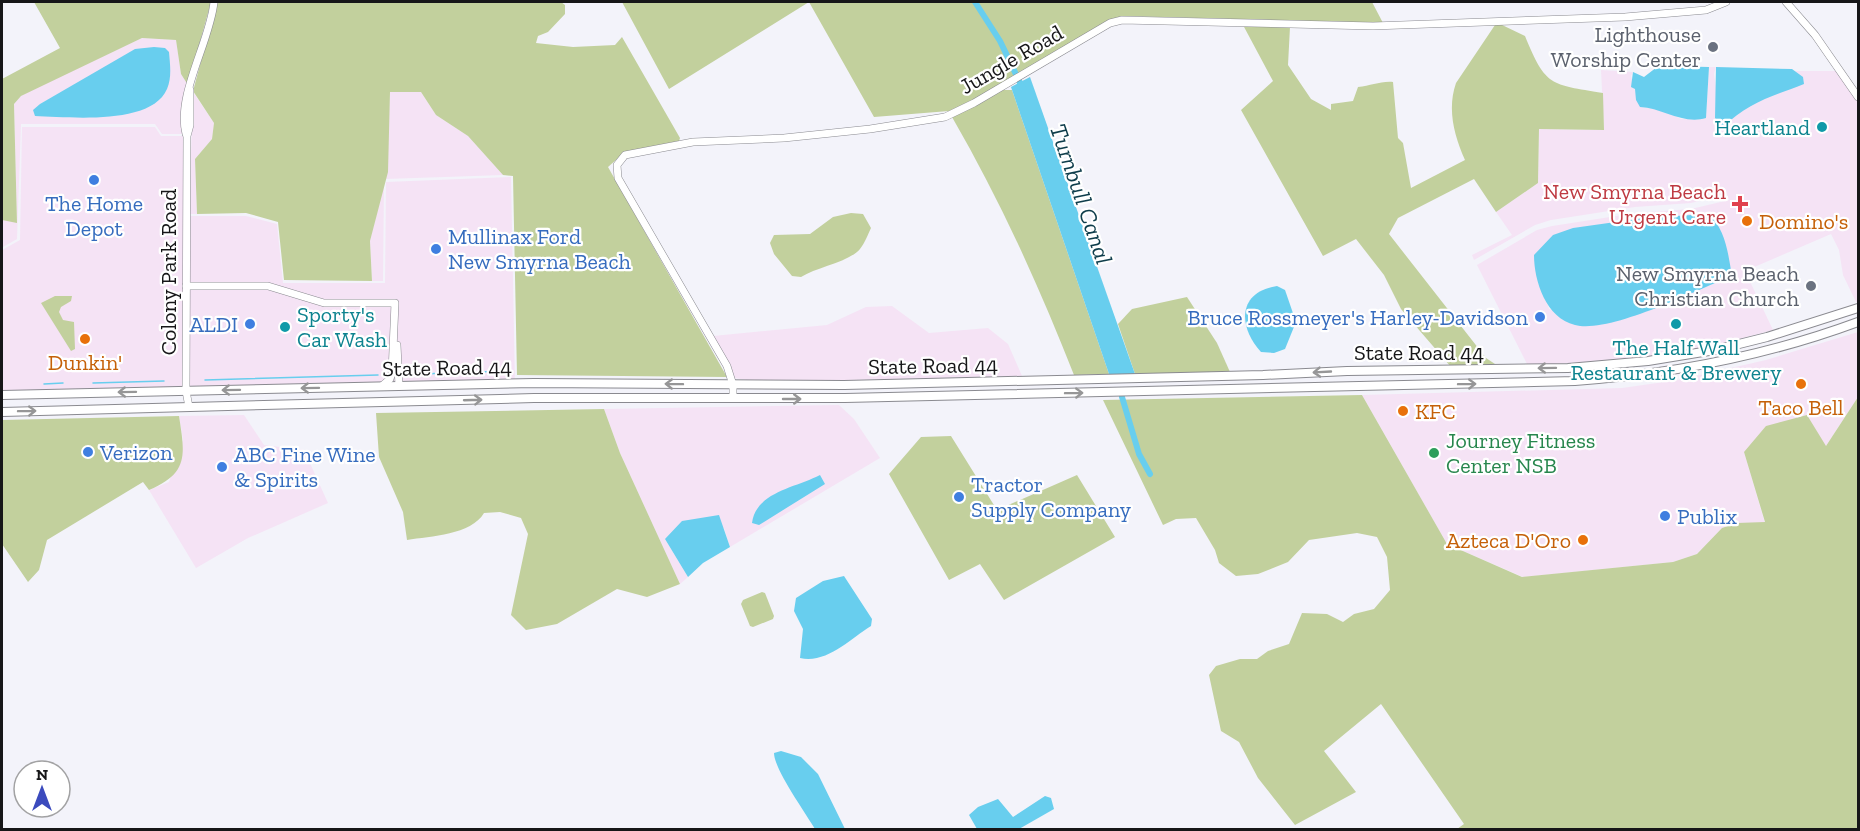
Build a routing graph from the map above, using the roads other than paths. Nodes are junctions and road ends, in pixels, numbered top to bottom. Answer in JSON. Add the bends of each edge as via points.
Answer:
{"nodes":[{"id":1,"x":214,"y":2,"type":"edge"},
{"id":2,"x":1726,"y":2,"type":"edge"},
{"id":3,"x":1786,"y":2,"type":"edge"},
{"id":4,"x":1858,"y":97,"type":"edge"},
{"id":5,"x":186,"y":286,"type":"junction"},
{"id":6,"x":1858,"y":310,"type":"edge"},
{"id":7,"x":1858,"y":322,"type":"edge"},
{"id":8,"x":1806,"y":326,"type":"junction"},
{"id":9,"x":394,"y":328,"type":"junction"},
{"id":10,"x":1815,"y":337,"type":"junction"},
{"id":11,"x":1735,"y":359,"type":"junction"},
{"id":12,"x":1263,"y":375,"type":"junction"},
{"id":13,"x":733,"y":385,"type":"junction"},
{"id":14,"x":382,"y":386,"type":"junction"},
{"id":15,"x":399,"y":386,"type":"junction"},
{"id":16,"x":1264,"y":388,"type":"junction"},
{"id":17,"x":186,"y":391,"type":"junction"},
{"id":18,"x":4,"y":396,"type":"edge"},
{"id":19,"x":733,"y":398,"type":"junction"},
{"id":20,"x":289,"y":405,"type":"junction"},
{"id":21,"x":189,"y":407,"type":"junction"},
{"id":22,"x":2,"y":412,"type":"edge"}],
"edges":[{"from":1,"to":5,"type":"street","name":"Colony Park Road","via":[[190,90]]},
{"from":2,"to":13,"type":"street","name":"Jungle Road","via":[[1706,10],[1626,17],[1373,26],[1122,20],[1110,23],[945,117],[784,138],[693,142],[631,153],[617,165],[618,178],[727,366]]},
{"from":3,"to":4,"type":"street","via":[[1815,35]]},
{"from":5,"to":9,"type":"street","via":[[268,286],[324,303],[395,303]]},
{"from":5,"to":17,"type":"street","name":"Colony Park Road"},
{"from":6,"to":8,"type":"main road","name":"State Road 44"},
{"from":6,"to":10,"type":"main road","via":[[1816,328]]},
{"from":7,"to":10,"type":"main road","name":"State Road 44"},
{"from":8,"to":11,"type":"main road","via":[[1804,335],[1751,350]]},
{"from":8,"to":12,"type":"main road","name":"State Road 44","one_way":true,"via":[[1715,350],[1622,364]]},
{"from":9,"to":14,"type":"street","via":[[392,373]]},
{"from":9,"to":15,"type":"street"},
{"from":10,"to":11,"type":"main road","name":"State Road 44"},
{"from":16,"to":11,"type":"main road","name":"State Road 44","one_way":true,"via":[[1575,381],[1652,374]]},
{"from":12,"to":13,"type":"main road","name":"State Road 44"},
{"from":12,"to":16,"type":"main road"},
{"from":13,"to":15,"type":"main road","name":"State Road 44","one_way":true},
{"from":13,"to":19,"type":"street","name":"Jungle Road"},
{"from":14,"to":15,"type":"main road","name":"State Road 44"},
{"from":14,"to":17,"type":"main road","name":"State Road 44","one_way":true},
{"from":15,"to":20,"type":"main road","via":[[389,397],[317,399]]},
{"from":19,"to":16,"type":"main road","name":"State Road 44","one_way":true},
{"from":17,"to":18,"type":"main road","name":"State Road 44","one_way":true},
{"from":17,"to":21,"type":"street","name":"Colony Park Road"},
{"from":20,"to":19,"type":"main road","name":"State Road 44","one_way":true},
{"from":20,"to":21,"type":"main road","name":"State Road 44"},
{"from":22,"to":21,"type":"main road","name":"State Road 44","one_way":true}]}
